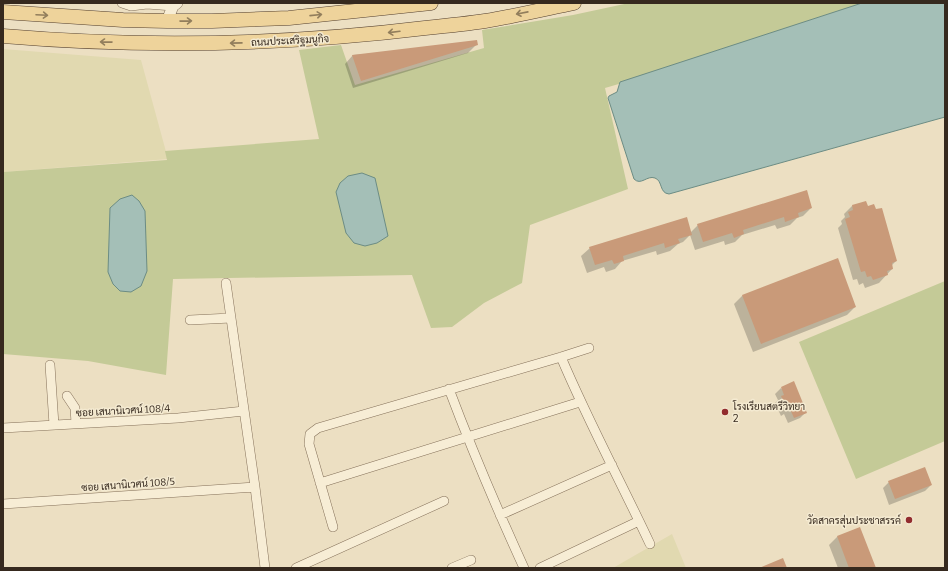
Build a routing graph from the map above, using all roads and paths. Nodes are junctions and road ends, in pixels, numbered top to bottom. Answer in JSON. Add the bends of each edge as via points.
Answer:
{"nodes":[{"id":1,"x":122,"y":3,"type":"edge"},
{"id":2,"x":431,"y":3,"type":"edge"},
{"id":3,"x":574,"y":3,"type":"edge"},
{"id":4,"x":175,"y":4,"type":"edge"},
{"id":5,"x":3,"y":12,"type":"edge"},
{"id":6,"x":167,"y":21,"type":"junction"},
{"id":7,"x":3,"y":36,"type":"edge"},
{"id":8,"x":226,"y":283,"type":"dead end"},
{"id":9,"x":231,"y":318,"type":"junction"},
{"id":10,"x":190,"y":320,"type":"dead end"},
{"id":11,"x":589,"y":348,"type":"dead end"},
{"id":12,"x":561,"y":357,"type":"junction"},
{"id":13,"x":50,"y":365,"type":"dead end"},
{"id":14,"x":450,"y":390,"type":"junction"},
{"id":15,"x":67,"y":396,"type":"dead end"},
{"id":16,"x":580,"y":402,"type":"junction"},
{"id":17,"x":244,"y":411,"type":"junction"},
{"id":18,"x":76,"y":424,"type":"junction"},
{"id":19,"x":54,"y":425,"type":"junction"},
{"id":20,"x":3,"y":428,"type":"edge"},
{"id":21,"x":467,"y":436,"type":"junction"},
{"id":22,"x":612,"y":465,"type":"junction"},
{"id":23,"x":320,"y":483,"type":"junction"},
{"id":24,"x":255,"y":487,"type":"junction"},
{"id":25,"x":444,"y":501,"type":"dead end"},
{"id":26,"x":3,"y":504,"type":"edge"},
{"id":27,"x":500,"y":515,"type":"junction"},
{"id":28,"x":639,"y":521,"type":"junction"},
{"id":29,"x":333,"y":528,"type":"dead end"},
{"id":30,"x":650,"y":544,"type":"dead end"},
{"id":31,"x":471,"y":560,"type":"dead end"},
{"id":32,"x":265,"y":568,"type":"edge"},
{"id":33,"x":296,"y":568,"type":"edge"},
{"id":34,"x":452,"y":568,"type":"edge"},
{"id":35,"x":524,"y":568,"type":"edge"},
{"id":36,"x":540,"y":568,"type":"edge"}],
"edges":[{"from":1,"to":4,"type":"street","via":[[131,6]]},
{"from":6,"to":2,"type":"main road","one_way":true,"via":[[289,18]]},
{"from":3,"to":7,"type":"main road","name":"ถนนประเสริฐมนูกิจ","one_way":true,"via":[[485,21],[292,41],[158,43]]},
{"from":4,"to":6,"type":"street"},
{"from":5,"to":6,"type":"main road","one_way":true},
{"from":8,"to":9,"type":"street"},
{"from":9,"to":10,"type":"street"},
{"from":9,"to":17,"type":"street"},
{"from":11,"to":12,"type":"street"},
{"from":12,"to":14,"type":"street"},
{"from":12,"to":16,"type":"street"},
{"from":13,"to":19,"type":"street"},
{"from":14,"to":21,"type":"street"},
{"from":14,"to":23,"type":"street","via":[[318,428],[310,434],[309,444]]},
{"from":15,"to":18,"type":"street","via":[[75,408]]},
{"from":16,"to":21,"type":"street"},
{"from":16,"to":22,"type":"street"},
{"from":17,"to":18,"type":"street","name":"ซอย เสนานิเวศน์ 108/4"},
{"from":17,"to":24,"type":"street"},
{"from":18,"to":19,"type":"street","name":"ซอย เสนานิเวศน์ 108/4"},
{"from":19,"to":20,"type":"street","name":"ซอย เสนานิเวศน์ 108/4"},
{"from":21,"to":23,"type":"street"},
{"from":21,"to":27,"type":"street"},
{"from":22,"to":27,"type":"street"},
{"from":22,"to":28,"type":"street"},
{"from":23,"to":29,"type":"street"},
{"from":24,"to":26,"type":"street","name":"ซอย เสนานิเวศน์ 108/5"},
{"from":24,"to":32,"type":"street"},
{"from":25,"to":33,"type":"street"},
{"from":27,"to":35,"type":"street"},
{"from":28,"to":30,"type":"street"},
{"from":28,"to":36,"type":"street"},
{"from":31,"to":34,"type":"street"}]}
